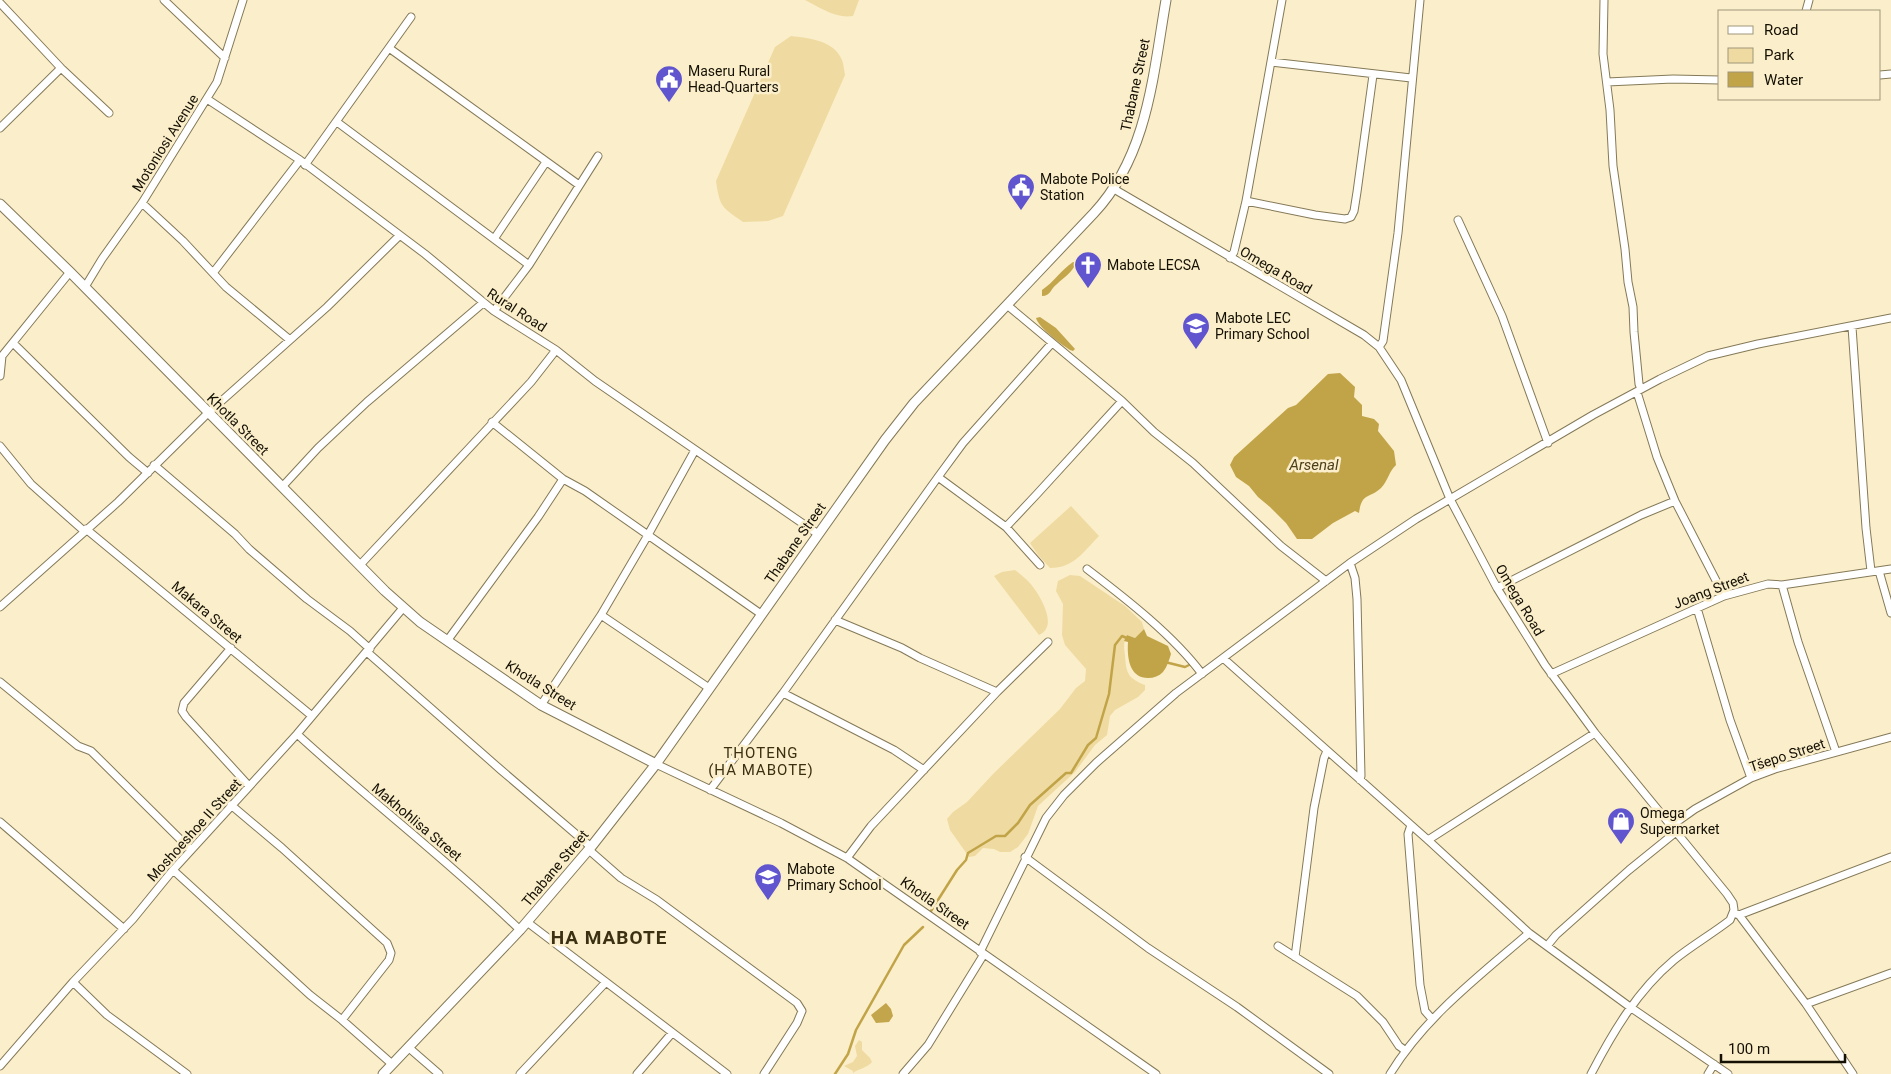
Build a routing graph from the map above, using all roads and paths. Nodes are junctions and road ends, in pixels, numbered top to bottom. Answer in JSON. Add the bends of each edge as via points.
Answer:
{"nodes":[{"id":1,"x":164,"y":0,"type":"edge"},
{"id":2,"x":243,"y":0,"type":"edge"},
{"id":3,"x":1166,"y":0,"type":"edge"},
{"id":4,"x":1282,"y":0,"type":"edge"},
{"id":5,"x":1420,"y":0,"type":"edge"},
{"id":6,"x":1604,"y":0,"type":"edge"},
{"id":7,"x":1,"y":2,"type":"edge"},
{"id":8,"x":411,"y":17,"type":"dead end"},
{"id":9,"x":389,"y":48,"type":"junction"},
{"id":10,"x":225,"y":58,"type":"junction"},
{"id":11,"x":1271,"y":62,"type":"junction"},
{"id":12,"x":61,"y":68,"type":"junction"},
{"id":13,"x":1373,"y":75,"type":"junction"},
{"id":14,"x":1411,"y":78,"type":"junction"},
{"id":15,"x":1718,"y":80,"type":"edge"},
{"id":16,"x":1607,"y":82,"type":"junction"},
{"id":17,"x":208,"y":99,"type":"junction"},
{"id":18,"x":109,"y":113,"type":"dead end"},
{"id":19,"x":337,"y":122,"type":"junction"},
{"id":20,"x":0,"y":128,"type":"edge"},
{"id":21,"x":598,"y":156,"type":"dead end"},
{"id":22,"x":546,"y":162,"type":"junction"},
{"id":23,"x":302,"y":163,"type":"junction"},
{"id":24,"x":579,"y":185,"type":"junction"},
{"id":25,"x":1114,"y":189,"type":"junction"},
{"id":26,"x":1246,"y":201,"type":"junction"},
{"id":27,"x":142,"y":203,"type":"junction"},
{"id":28,"x":0,"y":204,"type":"edge"},
{"id":29,"x":1458,"y":220,"type":"dead end"},
{"id":30,"x":399,"y":236,"type":"junction"},
{"id":31,"x":494,"y":239,"type":"junction"},
{"id":32,"x":1230,"y":258,"type":"junction"},
{"id":33,"x":529,"y":265,"type":"junction"},
{"id":34,"x":70,"y":272,"type":"junction"},
{"id":35,"x":213,"y":273,"type":"junction"},
{"id":36,"x":85,"y":287,"type":"junction"},
{"id":37,"x":483,"y":303,"type":"junction"},
{"id":38,"x":1007,"y":305,"type":"junction"},
{"id":39,"x":494,"y":311,"type":"junction"},
{"id":40,"x":1891,"y":318,"type":"edge"},
{"id":41,"x":1852,"y":327,"type":"junction"},
{"id":42,"x":290,"y":340,"type":"junction"},
{"id":43,"x":13,"y":343,"type":"junction"},
{"id":44,"x":1052,"y":343,"type":"junction"},
{"id":45,"x":1379,"y":347,"type":"junction"},
{"id":46,"x":556,"y":350,"type":"junction"},
{"id":47,"x":0,"y":376,"type":"edge"},
{"id":48,"x":1639,"y":390,"type":"junction"},
{"id":49,"x":1122,"y":401,"type":"junction"},
{"id":50,"x":208,"y":413,"type":"junction"},
{"id":51,"x":492,"y":422,"type":"junction"},
{"id":52,"x":1548,"y":443,"type":"junction"},
{"id":53,"x":0,"y":446,"type":"edge"},
{"id":54,"x":695,"y":450,"type":"junction"},
{"id":55,"x":154,"y":465,"type":"junction"},
{"id":56,"x":148,"y":473,"type":"junction"},
{"id":57,"x":938,"y":477,"type":"junction"},
{"id":58,"x":563,"y":479,"type":"junction"},
{"id":59,"x":282,"y":487,"type":"junction"},
{"id":60,"x":1450,"y":499,"type":"junction"},
{"id":61,"x":1675,"y":501,"type":"junction"},
{"id":62,"x":1006,"y":527,"type":"junction"},
{"id":63,"x":85,"y":530,"type":"junction"},
{"id":64,"x":818,"y":534,"type":"junction"},
{"id":65,"x":648,"y":535,"type":"junction"},
{"id":66,"x":1350,"y":563,"type":"junction"},
{"id":67,"x":360,"y":565,"type":"junction"},
{"id":68,"x":1040,"y":565,"type":"dead end"},
{"id":69,"x":1087,"y":569,"type":"dead end"},
{"id":70,"x":1891,"y":569,"type":"edge"},
{"id":71,"x":1875,"y":571,"type":"junction"},
{"id":72,"x":1326,"y":581,"type":"junction"},
{"id":73,"x":1782,"y":585,"type":"junction"},
{"id":74,"x":1497,"y":588,"type":"junction"},
{"id":75,"x":1724,"y":596,"type":"junction"},
{"id":76,"x":0,"y":607,"type":"edge"},
{"id":77,"x":403,"y":608,"type":"junction"},
{"id":78,"x":1697,"y":608,"type":"junction"},
{"id":79,"x":1891,"y":613,"type":"edge"},
{"id":80,"x":762,"y":614,"type":"junction"},
{"id":81,"x":601,"y":615,"type":"junction"},
{"id":82,"x":835,"y":620,"type":"junction"},
{"id":83,"x":447,"y":641,"type":"junction"},
{"id":84,"x":1048,"y":642,"type":"dead end"},
{"id":85,"x":231,"y":648,"type":"junction"},
{"id":86,"x":369,"y":651,"type":"junction"},
{"id":87,"x":1223,"y":658,"type":"junction"},
{"id":88,"x":1202,"y":674,"type":"junction"},
{"id":89,"x":1551,"y":674,"type":"junction"},
{"id":90,"x":0,"y":682,"type":"edge"},
{"id":91,"x":709,"y":688,"type":"junction"},
{"id":92,"x":997,"y":692,"type":"junction"},
{"id":93,"x":783,"y":693,"type":"junction"},
{"id":94,"x":541,"y":705,"type":"junction"},
{"id":95,"x":312,"y":716,"type":"junction"},
{"id":96,"x":1595,"y":733,"type":"junction"},
{"id":97,"x":297,"y":734,"type":"junction"},
{"id":98,"x":1891,"y":737,"type":"edge"},
{"id":99,"x":1327,"y":751,"type":"junction"},
{"id":100,"x":1836,"y":752,"type":"junction"},
{"id":101,"x":656,"y":764,"type":"junction"},
{"id":102,"x":924,"y":770,"type":"junction"},
{"id":103,"x":1751,"y":778,"type":"junction"},
{"id":104,"x":1360,"y":780,"type":"junction"},
{"id":105,"x":249,"y":786,"type":"junction"},
{"id":106,"x":710,"y":790,"type":"junction"},
{"id":107,"x":231,"y":805,"type":"junction"},
{"id":108,"x":0,"y":822,"type":"edge"},
{"id":109,"x":1411,"y":825,"type":"junction"},
{"id":110,"x":1674,"y":829,"type":"junction"},
{"id":111,"x":1428,"y":840,"type":"junction"},
{"id":112,"x":590,"y":849,"type":"junction"},
{"id":113,"x":191,"y":850,"type":"junction"},
{"id":114,"x":1025,"y":856,"type":"junction"},
{"id":115,"x":1891,"y":857,"type":"edge"},
{"id":116,"x":846,"y":858,"type":"junction"},
{"id":117,"x":173,"y":870,"type":"junction"},
{"id":118,"x":1736,"y":914,"type":"junction"},
{"id":119,"x":527,"y":922,"type":"junction"},
{"id":120,"x":124,"y":929,"type":"junction"},
{"id":121,"x":520,"y":930,"type":"junction"},
{"id":122,"x":1529,"y":933,"type":"junction"},
{"id":123,"x":1278,"y":946,"type":"dead end"},
{"id":124,"x":1547,"y":946,"type":"junction"},
{"id":125,"x":982,"y":953,"type":"junction"},
{"id":126,"x":1295,"y":957,"type":"junction"},
{"id":127,"x":1891,"y":973,"type":"edge"},
{"id":128,"x":73,"y":982,"type":"junction"},
{"id":129,"x":606,"y":982,"type":"junction"},
{"id":130,"x":1806,"y":1004,"type":"junction"},
{"id":131,"x":1630,"y":1006,"type":"junction"},
{"id":132,"x":1432,"y":1019,"type":"junction"},
{"id":133,"x":342,"y":1020,"type":"junction"},
{"id":134,"x":672,"y":1033,"type":"junction"},
{"id":135,"x":408,"y":1047,"type":"junction"},
{"id":136,"x":1406,"y":1051,"type":"junction"},
{"id":137,"x":392,"y":1064,"type":"junction"},
{"id":138,"x":1714,"y":1064,"type":"junction"},
{"id":139,"x":0,"y":1066,"type":"edge"},
{"id":140,"x":187,"y":1074,"type":"edge"},
{"id":141,"x":383,"y":1074,"type":"edge"},
{"id":142,"x":440,"y":1074,"type":"edge"},
{"id":143,"x":520,"y":1074,"type":"edge"},
{"id":144,"x":637,"y":1074,"type":"edge"},
{"id":145,"x":727,"y":1074,"type":"edge"},
{"id":146,"x":764,"y":1074,"type":"edge"},
{"id":147,"x":903,"y":1074,"type":"edge"},
{"id":148,"x":1156,"y":1074,"type":"edge"},
{"id":149,"x":1329,"y":1074,"type":"edge"},
{"id":150,"x":1390,"y":1074,"type":"edge"},
{"id":151,"x":1591,"y":1074,"type":"edge"},
{"id":152,"x":1708,"y":1074,"type":"edge"},
{"id":153,"x":1728,"y":1074,"type":"edge"},
{"id":154,"x":1853,"y":1074,"type":"edge"}],
"edges":[{"from":1,"to":10,"type":"street"},
{"from":2,"to":10,"type":"street","name":"Motoniosi Avenue"},
{"from":3,"to":25,"type":"street","name":"Thabane Street","via":[[1146,114],[1136,146]]},
{"from":4,"to":11,"type":"street"},
{"from":5,"to":14,"type":"street"},
{"from":6,"to":16,"type":"street","via":[[1603,54]]},
{"from":7,"to":12,"type":"street"},
{"from":8,"to":9,"type":"street"},
{"from":9,"to":19,"type":"street"},
{"from":9,"to":22,"type":"street"},
{"from":10,"to":17,"type":"street","name":"Motoniosi Avenue"},
{"from":11,"to":13,"type":"street"},
{"from":11,"to":26,"type":"street"},
{"from":12,"to":18,"type":"street"},
{"from":12,"to":20,"type":"street"},
{"from":13,"to":14,"type":"street"},
{"from":13,"to":26,"type":"street","via":[[1351,217],[1324,216]]},
{"from":14,"to":45,"type":"street","via":[[1396,243],[1383,342]]},
{"from":15,"to":16,"type":"street"},
{"from":16,"to":48,"type":"street","via":[[1614,166],[1633,307]]},
{"from":17,"to":23,"type":"street","name":"Rural Road"},
{"from":17,"to":27,"type":"street","name":"Motoniosi Avenue"},
{"from":19,"to":23,"type":"street"},
{"from":19,"to":31,"type":"street"},
{"from":21,"to":24,"type":"street"},
{"from":22,"to":24,"type":"street"},
{"from":22,"to":31,"type":"street"},
{"from":23,"to":30,"type":"street","name":"Rural Road"},
{"from":23,"to":35,"type":"street"},
{"from":24,"to":33,"type":"street"},
{"from":25,"to":32,"type":"street","name":"Omega Road"},
{"from":25,"to":38,"type":"street","name":"Thabane Street"},
{"from":26,"to":32,"type":"street"},
{"from":27,"to":35,"type":"street"},
{"from":27,"to":36,"type":"street","name":"Motoniosi Avenue"},
{"from":28,"to":34,"type":"street","name":"Khotla Street"},
{"from":29,"to":52,"type":"street","via":[[1502,316]]},
{"from":30,"to":37,"type":"street","name":"Rural Road"},
{"from":30,"to":42,"type":"street"},
{"from":31,"to":33,"type":"street"},
{"from":32,"to":45,"type":"street","name":"Omega Road","via":[[1364,335]]},
{"from":33,"to":39,"type":"street"},
{"from":34,"to":36,"type":"street","name":"Khotla Street"},
{"from":34,"to":43,"type":"street"},
{"from":35,"to":42,"type":"street"},
{"from":36,"to":50,"type":"street","name":"Khotla Street"},
{"from":37,"to":39,"type":"street","name":"Rural Road"},
{"from":37,"to":59,"type":"street","via":[[367,402]]},
{"from":38,"to":44,"type":"street"},
{"from":38,"to":64,"type":"street","name":"Thabane Street","via":[[884,440]]},
{"from":39,"to":46,"type":"street","name":"Rural Road"},
{"from":40,"to":41,"type":"street"},
{"from":41,"to":48,"type":"street","via":[[1708,356]]},
{"from":41,"to":71,"type":"street","via":[[1866,528]]},
{"from":42,"to":50,"type":"street"},
{"from":43,"to":47,"type":"street","via":[[2,356]]},
{"from":43,"to":56,"type":"street"},
{"from":44,"to":49,"type":"street"},
{"from":44,"to":57,"type":"street"},
{"from":45,"to":60,"type":"street","name":"Omega Road","via":[[1400,380]]},
{"from":46,"to":51,"type":"street","via":[[531,382]]},
{"from":46,"to":54,"type":"street","name":"Rural Road"},
{"from":48,"to":52,"type":"street"},
{"from":48,"to":61,"type":"street","via":[[1657,457]]},
{"from":49,"to":62,"type":"street"},
{"from":49,"to":72,"type":"street","via":[[1199,468],[1280,546]]},
{"from":50,"to":55,"type":"street"},
{"from":50,"to":59,"type":"street","name":"Khotla Street"},
{"from":51,"to":58,"type":"street"},
{"from":51,"to":67,"type":"street"},
{"from":52,"to":60,"type":"street"},
{"from":53,"to":63,"type":"street","name":"Makara Street","via":[[31,484]]},
{"from":54,"to":64,"type":"street","name":"Rural Road"},
{"from":54,"to":65,"type":"street"},
{"from":55,"to":56,"type":"street"},
{"from":55,"to":86,"type":"street","via":[[307,599],[350,631]]},
{"from":56,"to":63,"type":"street"},
{"from":57,"to":62,"type":"street"},
{"from":57,"to":82,"type":"street"},
{"from":58,"to":65,"type":"street"},
{"from":58,"to":83,"type":"street"},
{"from":59,"to":67,"type":"street","name":"Khotla Street"},
{"from":60,"to":66,"type":"street"},
{"from":60,"to":74,"type":"street","name":"Omega Road"},
{"from":61,"to":74,"type":"street"},
{"from":61,"to":75,"type":"street"},
{"from":62,"to":68,"type":"street"},
{"from":63,"to":76,"type":"street"},
{"from":63,"to":85,"type":"street","name":"Makara Street"},
{"from":64,"to":80,"type":"street","name":"Thabane Street"},
{"from":65,"to":80,"type":"street"},
{"from":65,"to":81,"type":"street"},
{"from":66,"to":72,"type":"street"},
{"from":66,"to":104,"type":"street","via":[[1357,599]]},
{"from":67,"to":77,"type":"street","name":"Khotla Street"},
{"from":69,"to":88,"type":"street","via":[[1154,624],[1194,662]]},
{"from":70,"to":71,"type":"street","name":"Joang Street"},
{"from":71,"to":73,"type":"street","name":"Joang Street"},
{"from":71,"to":79,"type":"street"},
{"from":72,"to":87,"type":"street"},
{"from":73,"to":75,"type":"street","name":"Joang Street","via":[[1768,584]]},
{"from":73,"to":100,"type":"street"},
{"from":74,"to":89,"type":"street","name":"Omega Road"},
{"from":75,"to":78,"type":"street","name":"Joang Street"},
{"from":77,"to":83,"type":"street","name":"Khotla Street"},
{"from":77,"to":86,"type":"street","name":"Moshoeshoe II Street"},
{"from":78,"to":89,"type":"street","name":"Joang Street"},
{"from":78,"to":103,"type":"street"},
{"from":80,"to":91,"type":"street","name":"Thabane Street"},
{"from":81,"to":91,"type":"street"},
{"from":81,"to":94,"type":"street"},
{"from":82,"to":92,"type":"street"},
{"from":82,"to":93,"type":"street"},
{"from":83,"to":94,"type":"street","name":"Khotla Street"},
{"from":84,"to":92,"type":"street"},
{"from":85,"to":95,"type":"street","name":"Makara Street"},
{"from":85,"to":105,"type":"street","via":[[184,703],[182,711]]},
{"from":86,"to":95,"type":"street","name":"Moshoeshoe II Street"},
{"from":86,"to":112,"type":"street"},
{"from":87,"to":88,"type":"street"},
{"from":87,"to":99,"type":"street"},
{"from":88,"to":114,"type":"street","via":[[1176,693],[1064,794]]},
{"from":89,"to":96,"type":"street","name":"Omega Road"},
{"from":90,"to":113,"type":"street","via":[[78,746],[91,751]]},
{"from":91,"to":101,"type":"street","name":"Thabane Street"},
{"from":92,"to":102,"type":"street"},
{"from":93,"to":102,"type":"street","via":[[894,750]]},
{"from":93,"to":106,"type":"street"},
{"from":94,"to":101,"type":"street","name":"Khotla Street"},
{"from":95,"to":97,"type":"street","name":"Moshoeshoe II Street"},
{"from":96,"to":110,"type":"street","name":"Omega Road"},
{"from":96,"to":111,"type":"street"},
{"from":97,"to":105,"type":"street","name":"Moshoeshoe II Street"},
{"from":97,"to":121,"type":"street","name":"Makhohlisa Street"},
{"from":98,"to":100,"type":"street","name":"Tšepo Street"},
{"from":99,"to":104,"type":"street"},
{"from":99,"to":126,"type":"street","via":[[1314,808]]},
{"from":100,"to":103,"type":"street","name":"Tšepo Street"},
{"from":101,"to":106,"type":"street","name":"Khotla Street"},
{"from":101,"to":112,"type":"street","name":"Thabane Street"},
{"from":102,"to":116,"type":"street","via":[[871,826]]},
{"from":103,"to":110,"type":"street","name":"Tšepo Street","via":[[1695,809]]},
{"from":104,"to":109,"type":"street"},
{"from":105,"to":107,"type":"street","name":"Moshoeshoe II Street"},
{"from":106,"to":116,"type":"street","name":"Khotla Street"},
{"from":107,"to":113,"type":"street","name":"Moshoeshoe II Street"},
{"from":107,"to":133,"type":"street","via":[[387,943],[391,952],[389,960]]},
{"from":108,"to":120,"type":"street"},
{"from":109,"to":111,"type":"street"},
{"from":109,"to":132,"type":"street","via":[[1408,834],[1419,972],[1425,1011]]},
{"from":110,"to":118,"type":"street","name":"Omega Road","via":[[1727,894]]},
{"from":110,"to":124,"type":"street","name":"Tšepo Street"},
{"from":111,"to":122,"type":"street"},
{"from":112,"to":119,"type":"street","name":"Thabane Street"},
{"from":112,"to":146,"type":"street","via":[[621,878],[657,900],[797,1003],[802,1011],[797,1023]]},
{"from":113,"to":117,"type":"street","name":"Moshoeshoe II Street"},
{"from":114,"to":125,"type":"street"},
{"from":114,"to":149,"type":"street","via":[[1148,948]]},
{"from":115,"to":118,"type":"street"},
{"from":116,"to":125,"type":"street","name":"Khotla Street"},
{"from":117,"to":120,"type":"street","name":"Moshoeshoe II Street"},
{"from":117,"to":133,"type":"street","via":[[310,995]]},
{"from":118,"to":130,"type":"street","name":"Omega Road"},
{"from":118,"to":131,"type":"street","via":[[1669,965]]},
{"from":119,"to":121,"type":"street","name":"Thabane Street"},
{"from":119,"to":129,"type":"street"},
{"from":120,"to":128,"type":"street","name":"Moshoeshoe II Street"},
{"from":121,"to":135,"type":"street","name":"Thabane Street"},
{"from":122,"to":124,"type":"street"},
{"from":122,"to":132,"type":"street"},
{"from":123,"to":126,"type":"street"},
{"from":124,"to":131,"type":"street"},
{"from":125,"to":147,"type":"street","via":[[928,1045]]},
{"from":125,"to":148,"type":"street","name":"Khotla Street"},
{"from":126,"to":136,"type":"street","via":[[1357,996],[1384,1022],[1399,1046]]},
{"from":127,"to":130,"type":"street"},
{"from":128,"to":139,"type":"street","name":"Moshoeshoe II Street"},
{"from":128,"to":140,"type":"street","via":[[107,1015]]},
{"from":129,"to":134,"type":"street"},
{"from":129,"to":143,"type":"street"},
{"from":130,"to":154,"type":"street","name":"Omega Road"},
{"from":131,"to":138,"type":"street"},
{"from":131,"to":151,"type":"street"},
{"from":132,"to":136,"type":"street"},
{"from":133,"to":137,"type":"street"},
{"from":134,"to":144,"type":"street"},
{"from":134,"to":145,"type":"street"},
{"from":135,"to":137,"type":"street","name":"Thabane Street"},
{"from":135,"to":142,"type":"street"},
{"from":136,"to":150,"type":"street"},
{"from":137,"to":141,"type":"street","name":"Thabane Street"},
{"from":138,"to":152,"type":"street"},
{"from":138,"to":153,"type":"street"}]}
